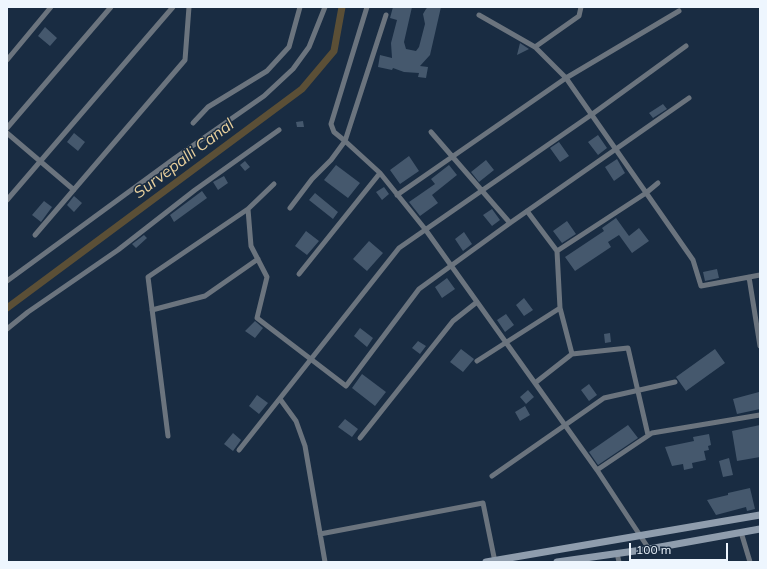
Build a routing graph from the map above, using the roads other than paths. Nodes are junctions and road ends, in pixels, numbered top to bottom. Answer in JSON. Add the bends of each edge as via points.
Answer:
{"nodes":[{"id":1,"x":51,"y":7,"type":"edge"},
{"id":2,"x":111,"y":7,"type":"edge"},
{"id":3,"x":173,"y":7,"type":"edge"},
{"id":4,"x":189,"y":7,"type":"edge"},
{"id":5,"x":300,"y":7,"type":"edge"},
{"id":6,"x":325,"y":7,"type":"edge"},
{"id":7,"x":367,"y":7,"type":"edge"},
{"id":8,"x":581,"y":7,"type":"edge"},
{"id":9,"x":679,"y":11,"type":"dead end"},
{"id":10,"x":386,"y":15,"type":"dead end"},
{"id":11,"x":479,"y":15,"type":"dead end"},
{"id":12,"x":686,"y":46,"type":"dead end"},
{"id":13,"x":535,"y":47,"type":"junction"},
{"id":14,"x":7,"y":60,"type":"edge"},
{"id":15,"x":566,"y":78,"type":"junction"},
{"id":16,"x":689,"y":98,"type":"dead end"},
{"id":17,"x":591,"y":115,"type":"junction"},
{"id":18,"x":193,"y":123,"type":"dead end"},
{"id":19,"x":7,"y":128,"type":"edge"},
{"id":20,"x":279,"y":130,"type":"dead end"},
{"id":21,"x":431,"y":132,"type":"dead end"},
{"id":22,"x":7,"y":133,"type":"edge"},
{"id":23,"x":345,"y":141,"type":"junction"},
{"id":24,"x":616,"y":150,"type":"junction"},
{"id":25,"x":453,"y":157,"type":"junction"},
{"id":26,"x":40,"y":162,"type":"junction"},
{"id":27,"x":380,"y":173,"type":"junction"},
{"id":28,"x":658,"y":183,"type":"dead end"},
{"id":29,"x":274,"y":184,"type":"dead end"},
{"id":30,"x":74,"y":190,"type":"junction"},
{"id":31,"x":482,"y":190,"type":"junction"},
{"id":32,"x":646,"y":193,"type":"junction"},
{"id":33,"x":397,"y":194,"type":"junction"},
{"id":34,"x":7,"y":200,"type":"edge"},
{"id":35,"x":290,"y":208,"type":"dead end"},
{"id":36,"x":248,"y":209,"type":"junction"},
{"id":37,"x":527,"y":211,"type":"junction"},
{"id":38,"x":510,"y":223,"type":"junction"},
{"id":39,"x":425,"y":229,"type":"junction"},
{"id":40,"x":35,"y":235,"type":"dead end"},
{"id":41,"x":557,"y":251,"type":"junction"},
{"id":42,"x":258,"y":259,"type":"junction"},
{"id":43,"x":452,"y":266,"type":"junction"},
{"id":44,"x":299,"y":274,"type":"dead end"},
{"id":45,"x":760,"y":275,"type":"edge"},
{"id":46,"x":749,"y":277,"type":"junction"},
{"id":47,"x":7,"y":281,"type":"edge"},
{"id":48,"x":477,"y":302,"type":"junction"},
{"id":49,"x":560,"y":308,"type":"junction"},
{"id":50,"x":152,"y":310,"type":"junction"},
{"id":51,"x":7,"y":329,"type":"edge"},
{"id":52,"x":505,"y":341,"type":"junction"},
{"id":53,"x":760,"y":346,"type":"edge"},
{"id":54,"x":572,"y":354,"type":"junction"},
{"id":55,"x":311,"y":358,"type":"junction"},
{"id":56,"x":477,"y":361,"type":"dead end"},
{"id":57,"x":675,"y":382,"type":"dead end"},
{"id":58,"x":535,"y":383,"type":"junction"},
{"id":59,"x":638,"y":392,"type":"junction"},
{"id":60,"x":280,"y":399,"type":"junction"},
{"id":61,"x":760,"y":416,"type":"edge"},
{"id":62,"x":565,"y":425,"type":"junction"},
{"id":63,"x":648,"y":435,"type":"junction"},
{"id":64,"x":168,"y":436,"type":"dead end"},
{"id":65,"x":360,"y":438,"type":"dead end"},
{"id":66,"x":239,"y":450,"type":"dead end"},
{"id":67,"x":597,"y":470,"type":"junction"},
{"id":68,"x":492,"y":476,"type":"dead end"},
{"id":69,"x":760,"y":515,"type":"edge"},
{"id":70,"x":760,"y":529,"type":"edge"},
{"id":71,"x":741,"y":532,"type":"junction"},
{"id":72,"x":320,"y":534,"type":"junction"},
{"id":73,"x":642,"y":535,"type":"junction"},
{"id":74,"x":649,"y":549,"type":"junction"},
{"id":75,"x":617,"y":553,"type":"junction"},
{"id":76,"x":495,"y":561,"type":"edge"},
{"id":77,"x":325,"y":562,"type":"edge"},
{"id":78,"x":486,"y":562,"type":"edge"},
{"id":79,"x":557,"y":562,"type":"edge"},
{"id":80,"x":619,"y":562,"type":"edge"},
{"id":81,"x":750,"y":562,"type":"edge"}],
"edges":[{"from":1,"to":14,"type":"street"},
{"from":2,"to":19,"type":"street"},
{"from":3,"to":26,"type":"street"},
{"from":4,"to":30,"type":"street","via":[[185,60]]},
{"from":5,"to":18,"type":"street","via":[[289,47],[268,71],[208,107]]},
{"from":6,"to":47,"type":"street","via":[[309,47],[293,69],[264,96]]},
{"from":7,"to":23,"type":"street","via":[[331,124],[334,132]]},
{"from":8,"to":13,"type":"street","via":[[579,16]]},
{"from":9,"to":15,"type":"street"},
{"from":10,"to":23,"type":"street"},
{"from":11,"to":13,"type":"street"},
{"from":12,"to":17,"type":"street"},
{"from":13,"to":15,"type":"street"},
{"from":15,"to":17,"type":"street"},
{"from":15,"to":25,"type":"street"},
{"from":16,"to":24,"type":"street"},
{"from":17,"to":24,"type":"street"},
{"from":17,"to":31,"type":"street"},
{"from":20,"to":51,"type":"street"},
{"from":21,"to":25,"type":"street"},
{"from":22,"to":26,"type":"street"},
{"from":23,"to":27,"type":"street"},
{"from":23,"to":35,"type":"street"},
{"from":24,"to":32,"type":"street"},
{"from":24,"to":37,"type":"street"},
{"from":25,"to":31,"type":"street"},
{"from":25,"to":33,"type":"street"},
{"from":26,"to":30,"type":"street"},
{"from":26,"to":34,"type":"street"},
{"from":27,"to":33,"type":"street"},
{"from":27,"to":44,"type":"street"},
{"from":28,"to":32,"type":"street"},
{"from":29,"to":36,"type":"street"},
{"from":30,"to":40,"type":"street"},
{"from":31,"to":38,"type":"street"},
{"from":31,"to":39,"type":"street"},
{"from":32,"to":41,"type":"street"},
{"from":32,"to":46,"type":"street","via":[[693,260],[700,286]]},
{"from":33,"to":39,"type":"street"},
{"from":36,"to":42,"type":"street","via":[[251,246]]},
{"from":36,"to":50,"type":"street","via":[[148,277]]},
{"from":37,"to":38,"type":"street"},
{"from":37,"to":41,"type":"street"},
{"from":38,"to":43,"type":"street"},
{"from":39,"to":43,"type":"street"},
{"from":39,"to":55,"type":"street","via":[[399,248]]},
{"from":41,"to":49,"type":"street"},
{"from":42,"to":50,"type":"street","via":[[204,296]]},
{"from":42,"to":55,"type":"street","via":[[267,277],[257,318]]},
{"from":43,"to":48,"type":"street"},
{"from":43,"to":55,"type":"street","via":[[419,289],[346,386]]},
{"from":45,"to":46,"type":"street"},
{"from":46,"to":53,"type":"street"},
{"from":48,"to":52,"type":"street"},
{"from":48,"to":65,"type":"street","via":[[453,321]]},
{"from":49,"to":52,"type":"street"},
{"from":49,"to":54,"type":"street"},
{"from":50,"to":64,"type":"street"},
{"from":52,"to":56,"type":"street"},
{"from":52,"to":58,"type":"street"},
{"from":54,"to":58,"type":"street"},
{"from":54,"to":59,"type":"street","via":[[628,348]]},
{"from":55,"to":60,"type":"street"},
{"from":57,"to":59,"type":"street"},
{"from":58,"to":62,"type":"street"},
{"from":59,"to":62,"type":"street","via":[[604,398]]},
{"from":59,"to":63,"type":"street"},
{"from":60,"to":66,"type":"street"},
{"from":60,"to":72,"type":"street","via":[[296,421],[305,446]]},
{"from":61,"to":63,"type":"street","via":[[652,432]]},
{"from":62,"to":67,"type":"street"},
{"from":62,"to":68,"type":"street"},
{"from":63,"to":67,"type":"street"},
{"from":67,"to":73,"type":"street"},
{"from":69,"to":73,"type":"main road"},
{"from":70,"to":71,"type":"main road"},
{"from":71,"to":74,"type":"main road"},
{"from":71,"to":81,"type":"street"},
{"from":72,"to":76,"type":"street","via":[[483,503]]},
{"from":72,"to":77,"type":"street"},
{"from":73,"to":74,"type":"street"},
{"from":73,"to":76,"type":"main road"},
{"from":74,"to":75,"type":"main road"},
{"from":75,"to":79,"type":"main road"},
{"from":75,"to":80,"type":"street"},
{"from":76,"to":78,"type":"main road"}]}
